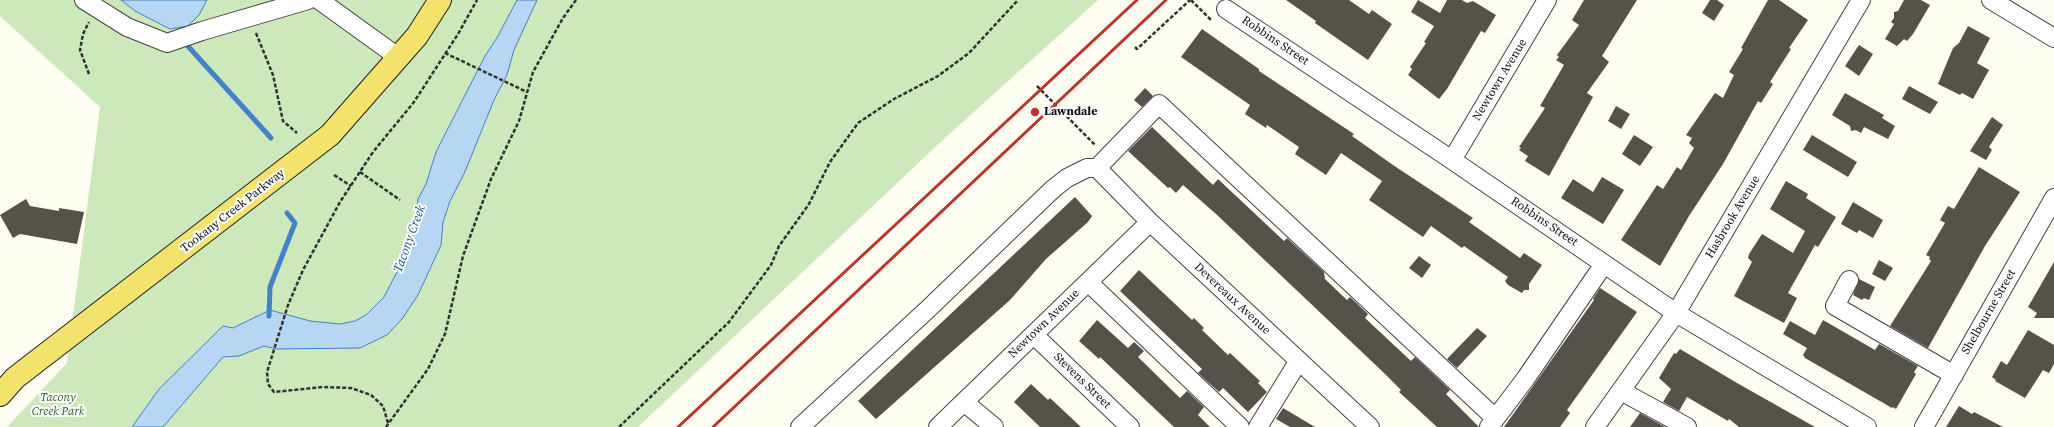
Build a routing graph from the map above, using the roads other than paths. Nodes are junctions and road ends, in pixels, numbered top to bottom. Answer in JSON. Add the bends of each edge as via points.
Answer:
{"nodes":[{"id":1,"x":308,"y":0,"type":"edge"},
{"id":2,"x":319,"y":0,"type":"edge"},
{"id":3,"x":440,"y":0,"type":"edge"},
{"id":4,"x":1548,"y":0,"type":"edge"},
{"id":5,"x":1861,"y":0,"type":"edge"},
{"id":6,"x":1991,"y":0,"type":"edge"},
{"id":7,"x":90,"y":4,"type":"edge"},
{"id":8,"x":1226,"y":9,"type":"dead end"},
{"id":9,"x":2054,"y":38,"type":"edge"},
{"id":10,"x":398,"y":57,"type":"junction"},
{"id":11,"x":1452,"y":160,"type":"junction"},
{"id":12,"x":1097,"y":168,"type":"junction"},
{"id":13,"x":2054,"y":198,"type":"edge"},
{"id":14,"x":1150,"y":222,"type":"junction"},
{"id":15,"x":1604,"y":264,"type":"junction"},
{"id":16,"x":1849,"y":280,"type":"dead end"},
{"id":17,"x":1088,"y":282,"type":"junction"},
{"id":18,"x":1676,"y":314,"type":"junction"},
{"id":19,"x":1034,"y":335,"type":"junction"},
{"id":20,"x":1298,"y":362,"type":"junction"},
{"id":21,"x":1954,"y":375,"type":"junction"},
{"id":22,"x":1621,"y":391,"type":"junction"},
{"id":23,"x":0,"y":395,"type":"edge"},
{"id":24,"x":964,"y":402,"type":"junction"},
{"id":25,"x":1492,"y":423,"type":"edge"},
{"id":26,"x":800,"y":427,"type":"edge"},
{"id":27,"x":938,"y":427,"type":"edge"},
{"id":28,"x":994,"y":427,"type":"edge"},
{"id":29,"x":1130,"y":427,"type":"edge"},
{"id":30,"x":1240,"y":427,"type":"edge"},
{"id":31,"x":1258,"y":427,"type":"edge"},
{"id":32,"x":1368,"y":427,"type":"edge"},
{"id":33,"x":1595,"y":427,"type":"edge"},
{"id":34,"x":1687,"y":427,"type":"edge"},
{"id":35,"x":1867,"y":427,"type":"edge"},
{"id":36,"x":1924,"y":427,"type":"edge"}],
"edges":[{"from":1,"to":7,"type":"street","via":[[167,43],[127,27]]},
{"from":2,"to":10,"type":"street"},
{"from":3,"to":10,"type":"main road","name":"Tookany Creek Parkway","via":[[417,36]]},
{"from":4,"to":11,"type":"street","name":"Newtown Avenue"},
{"from":5,"to":18,"type":"street","name":"Hasbrook Avenue"},
{"from":6,"to":9,"type":"street"},
{"from":8,"to":11,"type":"street","name":"Robbins Street"},
{"from":10,"to":23,"type":"main road","name":"Tookany Creek Parkway","via":[[330,135],[15,378]]},
{"from":11,"to":15,"type":"street","name":"Robbins Street"},
{"from":12,"to":14,"type":"street","name":"Devereaux Avenue"},
{"from":12,"to":25,"type":"street","via":[[1159,104]]},
{"from":12,"to":26,"type":"street","via":[[1087,168],[1066,178],[1053,189]]},
{"from":13,"to":21,"type":"street","name":"Shelbourne Street"},
{"from":14,"to":17,"type":"street","name":"Newtown Avenue"},
{"from":14,"to":20,"type":"street","name":"Devereaux Avenue"},
{"from":15,"to":18,"type":"street","name":"Robbins Street"},
{"from":15,"to":25,"type":"street"},
{"from":16,"to":21,"type":"street","via":[[1835,306]]},
{"from":17,"to":19,"type":"street","name":"Newtown Avenue"},
{"from":17,"to":30,"type":"street"},
{"from":18,"to":22,"type":"street","name":"Hasbrook Avenue"},
{"from":18,"to":35,"type":"street","name":"Robbins Street"},
{"from":19,"to":24,"type":"street","name":"Newtown Avenue"},
{"from":19,"to":29,"type":"street","name":"Stevens Street"},
{"from":20,"to":31,"type":"street"},
{"from":20,"to":32,"type":"street","name":"Devereaux Avenue"},
{"from":21,"to":36,"type":"street","name":"Shelbourne Street"},
{"from":22,"to":33,"type":"street","name":"Hasbrook Avenue"},
{"from":22,"to":34,"type":"street"},
{"from":24,"to":27,"type":"street","name":"Newtown Avenue"},
{"from":24,"to":28,"type":"street"}]}
